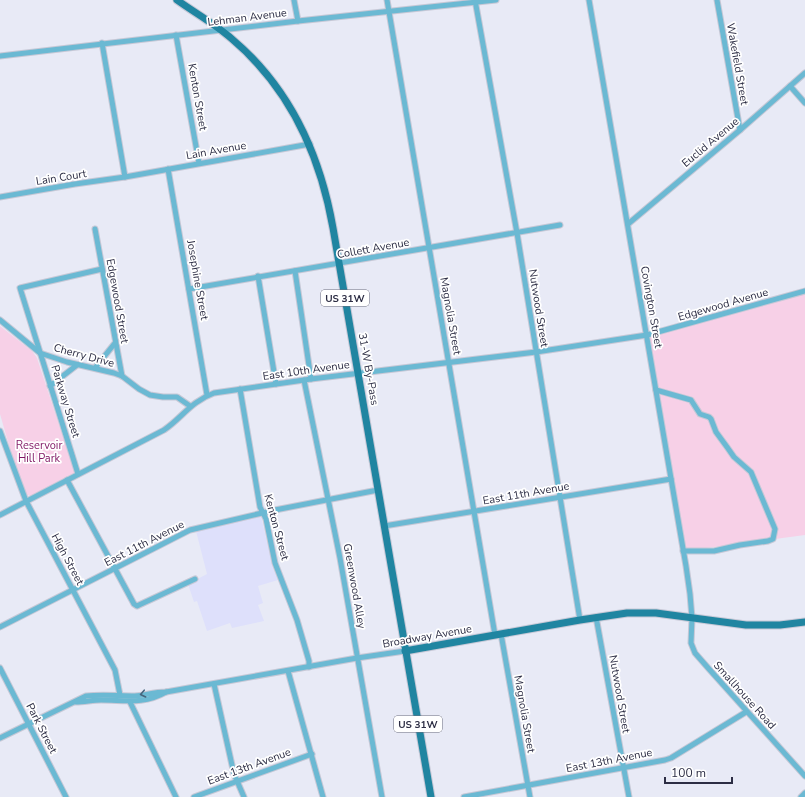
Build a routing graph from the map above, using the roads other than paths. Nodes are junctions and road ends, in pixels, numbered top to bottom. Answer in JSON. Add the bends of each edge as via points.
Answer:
{"nodes":[{"id":1,"x":177,"y":0,"type":"edge"},
{"id":2,"x":294,"y":0,"type":"edge"},
{"id":3,"x":387,"y":0,"type":"edge"},
{"id":4,"x":496,"y":0,"type":"edge"},
{"id":5,"x":589,"y":0,"type":"edge"},
{"id":6,"x":717,"y":0,"type":"edge"},
{"id":7,"x":475,"y":1,"type":"edge"},
{"id":8,"x":389,"y":12,"type":"junction"},
{"id":9,"x":298,"y":21,"type":"junction"},
{"id":10,"x":220,"y":30,"type":"junction"},
{"id":11,"x":176,"y":35,"type":"junction"},
{"id":12,"x":102,"y":43,"type":"junction"},
{"id":13,"x":0,"y":56,"type":"edge"},
{"id":14,"x":805,"y":73,"type":"edge"},
{"id":15,"x":790,"y":86,"type":"junction"},
{"id":16,"x":805,"y":103,"type":"edge"},
{"id":17,"x":740,"y":130,"type":"junction"},
{"id":18,"x":310,"y":144,"type":"junction"},
{"id":19,"x":199,"y":163,"type":"junction"},
{"id":20,"x":168,"y":169,"type":"junction"},
{"id":21,"x":125,"y":177,"type":"junction"},
{"id":22,"x":0,"y":197,"type":"edge"},
{"id":23,"x":628,"y":224,"type":"junction"},
{"id":24,"x":560,"y":225,"type":"dead end"},
{"id":25,"x":95,"y":229,"type":"dead end"},
{"id":26,"x":517,"y":233,"type":"junction"},
{"id":27,"x":428,"y":248,"type":"junction"},
{"id":28,"x":339,"y":264,"type":"junction"},
{"id":29,"x":102,"y":269,"type":"junction"},
{"id":30,"x":295,"y":270,"type":"junction"},
{"id":31,"x":258,"y":276,"type":"junction"},
{"id":32,"x":189,"y":289,"type":"junction"},
{"id":33,"x":805,"y":291,"type":"edge"},
{"id":34,"x":0,"y":320,"type":"edge"},
{"id":35,"x":647,"y":335,"type":"junction"},
{"id":36,"x":115,"y":343,"type":"junction"},
{"id":37,"x":536,"y":352,"type":"junction"},
{"id":38,"x":40,"y":353,"type":"junction"},
{"id":39,"x":449,"y":363,"type":"junction"},
{"id":40,"x":77,"y":365,"type":"junction"},
{"id":41,"x":95,"y":368,"type":"junction"},
{"id":42,"x":358,"y":373,"type":"junction"},
{"id":43,"x":122,"y":376,"type":"junction"},
{"id":44,"x":311,"y":379,"type":"junction"},
{"id":45,"x":304,"y":380,"type":"junction"},
{"id":46,"x":276,"y":384,"type":"junction"},
{"id":47,"x":50,"y":386,"type":"junction"},
{"id":48,"x":240,"y":389,"type":"junction"},
{"id":49,"x":656,"y":390,"type":"junction"},
{"id":50,"x":207,"y":395,"type":"junction"},
{"id":51,"x":190,"y":406,"type":"junction"},
{"id":52,"x":0,"y":431,"type":"edge"},
{"id":53,"x":78,"y":474,"type":"junction"},
{"id":54,"x":671,"y":478,"type":"junction"},
{"id":55,"x":67,"y":480,"type":"junction"},
{"id":56,"x":378,"y":490,"type":"junction"},
{"id":57,"x":560,"y":497,"type":"junction"},
{"id":58,"x":328,"y":500,"type":"junction"},
{"id":59,"x":26,"y":501,"type":"junction"},
{"id":60,"x":474,"y":512,"type":"junction"},
{"id":61,"x":263,"y":513,"type":"junction"},
{"id":62,"x":0,"y":515,"type":"edge"},
{"id":63,"x":384,"y":526,"type":"junction"},
{"id":64,"x":683,"y":551,"type":"junction"},
{"id":65,"x":114,"y":569,"type":"junction"},
{"id":66,"x":195,"y":578,"type":"dead end"},
{"id":67,"x":73,"y":590,"type":"junction"},
{"id":68,"x":596,"y":617,"type":"junction"},
{"id":69,"x":692,"y":618,"type":"junction"},
{"id":70,"x":580,"y":620,"type":"junction"},
{"id":71,"x":805,"y":622,"type":"edge"},
{"id":72,"x":0,"y":627,"type":"edge"},
{"id":73,"x":498,"y":635,"type":"junction"},
{"id":74,"x":405,"y":651,"type":"junction"},
{"id":75,"x":357,"y":658,"type":"junction"},
{"id":76,"x":309,"y":667,"type":"junction"},
{"id":77,"x":0,"y":668,"type":"edge"},
{"id":78,"x":288,"y":671,"type":"junction"},
{"id":79,"x":214,"y":684,"type":"junction"},
{"id":80,"x":166,"y":692,"type":"junction"},
{"id":81,"x":120,"y":695,"type":"junction"},
{"id":82,"x":130,"y":702,"type":"junction"},
{"id":83,"x":73,"y":703,"type":"junction"},
{"id":84,"x":746,"y":712,"type":"junction"},
{"id":85,"x":28,"y":724,"type":"junction"},
{"id":86,"x":0,"y":738,"type":"edge"},
{"id":87,"x":312,"y":754,"type":"junction"},
{"id":88,"x":624,"y":768,"type":"junction"},
{"id":89,"x":805,"y":776,"type":"edge"},
{"id":90,"x":236,"y":782,"type":"junction"},
{"id":91,"x":528,"y":786,"type":"junction"},
{"id":92,"x":805,"y":793,"type":"edge"},
{"id":93,"x":66,"y":797,"type":"edge"},
{"id":94,"x":176,"y":797,"type":"edge"},
{"id":95,"x":194,"y":797,"type":"edge"},
{"id":96,"x":244,"y":797,"type":"edge"},
{"id":97,"x":323,"y":797,"type":"edge"},
{"id":98,"x":382,"y":797,"type":"edge"},
{"id":99,"x":431,"y":797,"type":"edge"},
{"id":100,"x":464,"y":797,"type":"edge"},
{"id":101,"x":530,"y":797,"type":"edge"},
{"id":102,"x":628,"y":797,"type":"edge"},
{"id":103,"x":801,"y":797,"type":"edge"}],
"edges":[{"from":1,"to":10,"type":"main road","name":"31-W By-Pass","number":"US 31W"},
{"from":2,"to":9,"type":"street"},
{"from":3,"to":8,"type":"street","name":"Magnolia Street"},
{"from":4,"to":7,"type":"street","name":"Lehman Avenue"},
{"from":5,"to":23,"type":"street","name":"Covington Street"},
{"from":6,"to":17,"type":"street","name":"Wakefield Street"},
{"from":7,"to":8,"type":"street","name":"Lehman Avenue"},
{"from":7,"to":26,"type":"street","name":"Nutwood Street"},
{"from":8,"to":9,"type":"street","name":"Lehman Avenue"},
{"from":8,"to":27,"type":"street","name":"Magnolia Street"},
{"from":9,"to":10,"type":"street","name":"Lehman Avenue"},
{"from":10,"to":11,"type":"street","name":"Lehman Avenue"},
{"from":10,"to":18,"type":"main road","name":"31-W By-Pass","number":"US 31W","via":[[249,55],[272,82],[292,110]]},
{"from":11,"to":12,"type":"street","name":"Lehman Avenue"},
{"from":11,"to":19,"type":"street","name":"Kenton Street"},
{"from":12,"to":13,"type":"street","name":"Lehman Avenue"},
{"from":12,"to":21,"type":"street"},
{"from":14,"to":15,"type":"street","name":"Euclid Avenue"},
{"from":15,"to":16,"type":"street"},
{"from":15,"to":17,"type":"street","name":"Euclid Avenue"},
{"from":17,"to":23,"type":"street","name":"Euclid Avenue"},
{"from":18,"to":19,"type":"street","name":"Lain Avenue"},
{"from":18,"to":28,"type":"main road","name":"31-W By-Pass","number":"US 31W","via":[[323,184]]},
{"from":19,"to":20,"type":"street","name":"Lain Avenue"},
{"from":20,"to":21,"type":"street","name":"Lain Avenue"},
{"from":20,"to":32,"type":"street","name":"Josephine Street"},
{"from":21,"to":22,"type":"street","name":"Lain Court"},
{"from":23,"to":35,"type":"street","name":"Covington Street"},
{"from":24,"to":26,"type":"street","name":"Collett Avenue"},
{"from":25,"to":29,"type":"street","name":"Edgewood Street"},
{"from":26,"to":27,"type":"street","name":"Collett Avenue"},
{"from":26,"to":37,"type":"street","name":"Nutwood Street"},
{"from":27,"to":28,"type":"street","name":"Collett Avenue"},
{"from":27,"to":39,"type":"street","name":"Magnolia Street"},
{"from":28,"to":30,"type":"street","name":"Collett Avenue"},
{"from":28,"to":42,"type":"main road","name":"31-W By-Pass","number":"US 31W"},
{"from":29,"to":36,"type":"street","name":"Edgewood Street"},
{"from":29,"to":38,"type":"street","name":"Parkway Street","via":[[20,287]]},
{"from":30,"to":31,"type":"street","name":"Collett Avenue"},
{"from":30,"to":44,"type":"street"},
{"from":31,"to":32,"type":"street","name":"Collett Avenue"},
{"from":31,"to":46,"type":"street"},
{"from":32,"to":50,"type":"street","name":"Josephine Street"},
{"from":33,"to":35,"type":"street","name":"Edgewood Avenue"},
{"from":34,"to":38,"type":"street","name":"Cherry Drive"},
{"from":35,"to":37,"type":"street","name":"East 10th Avenue"},
{"from":35,"to":49,"type":"street","name":"Covington Street"},
{"from":36,"to":41,"type":"street"},
{"from":36,"to":43,"type":"street","name":"Edgewood Street"},
{"from":37,"to":39,"type":"street","name":"East 10th Avenue"},
{"from":37,"to":57,"type":"street","name":"Nutwood Street"},
{"from":38,"to":40,"type":"street","name":"Cherry Drive"},
{"from":38,"to":47,"type":"street","name":"Parkway Street"},
{"from":39,"to":42,"type":"street","name":"East 10th Avenue"},
{"from":39,"to":60,"type":"street","name":"Magnolia Street"},
{"from":40,"to":41,"type":"street","name":"Cherry Drive"},
{"from":40,"to":47,"type":"street"},
{"from":41,"to":43,"type":"street","name":"Cherry Drive"},
{"from":42,"to":44,"type":"street","name":"East 10th Avenue"},
{"from":42,"to":56,"type":"main road","name":"31-W By-Pass","number":"US 31W"},
{"from":43,"to":51,"type":"street","name":"Cherry Drive","via":[[150,395],[177,397]]},
{"from":44,"to":45,"type":"street","name":"East 10th Avenue"},
{"from":45,"to":46,"type":"street","name":"East 10th Avenue"},
{"from":45,"to":58,"type":"street","name":"Greenwood Alley"},
{"from":46,"to":48,"type":"street","name":"East 10th Avenue"},
{"from":47,"to":53,"type":"street","name":"Parkway Street"},
{"from":48,"to":50,"type":"street","name":"East 10th Avenue"},
{"from":48,"to":61,"type":"street","name":"Kenton Street"},
{"from":49,"to":54,"type":"street","name":"Covington Street"},
{"from":49,"to":64,"type":"street","via":[[690,400],[700,414],[712,419],[716,432],[726,447],[751,472],[775,529],[773,538],[768,541],[714,551]]},
{"from":50,"to":51,"type":"street","name":"East 10th Avenue"},
{"from":51,"to":53,"type":"street","name":"East 10th Avenue","via":[[164,430]]},
{"from":52,"to":59,"type":"street","name":"High Street"},
{"from":53,"to":55,"type":"street","name":"East 10th Avenue"},
{"from":54,"to":57,"type":"street","name":"East 11th Avenue"},
{"from":54,"to":64,"type":"street","name":"Covington Street"},
{"from":55,"to":59,"type":"street","name":"East 10th Avenue"},
{"from":55,"to":65,"type":"street"},
{"from":56,"to":58,"type":"street","name":"East 11th Avenue"},
{"from":56,"to":63,"type":"main road","name":"31-W By-Pass","number":"US 31W"},
{"from":57,"to":60,"type":"street","name":"East 11th Avenue"},
{"from":57,"to":70,"type":"street","name":"Nutwood Street"},
{"from":58,"to":61,"type":"street","name":"East 11th Avenue"},
{"from":58,"to":75,"type":"street","name":"Greenwood Alley"},
{"from":59,"to":62,"type":"street","name":"East 10th Avenue"},
{"from":59,"to":67,"type":"street","name":"High Street"},
{"from":60,"to":63,"type":"street","name":"East 11th Avenue"},
{"from":60,"to":73,"type":"street","name":"Magnolia Street"},
{"from":61,"to":65,"type":"street","name":"East 11th Avenue","via":[[190,530]]},
{"from":61,"to":76,"type":"street","name":"Kenton Street","via":[[272,552],[297,620]]},
{"from":63,"to":74,"type":"main road","name":"31-W By-Pass","number":"US 31W"},
{"from":64,"to":69,"type":"street","name":"Covington Street"},
{"from":65,"to":66,"type":"street","via":[[137,606]]},
{"from":65,"to":67,"type":"street","name":"East 11th Avenue"},
{"from":67,"to":72,"type":"street","name":"East 11th Avenue"},
{"from":67,"to":81,"type":"street","name":"High Street","via":[[115,670]]},
{"from":68,"to":69,"type":"main road","name":"Broadway Avenue","via":[[643,613]]},
{"from":68,"to":70,"type":"main road","name":"Broadway Avenue"},
{"from":68,"to":88,"type":"street","name":"Nutwood Street"},
{"from":69,"to":71,"type":"main road","name":"Broadway Avenue","via":[[761,626]]},
{"from":69,"to":84,"type":"street","name":"Smallhouse Road","via":[[691,643],[695,653]]},
{"from":70,"to":73,"type":"main road","name":"Broadway Avenue"},
{"from":73,"to":74,"type":"main road","name":"Broadway Avenue"},
{"from":73,"to":91,"type":"street","name":"Magnolia Street"},
{"from":74,"to":75,"type":"street","name":"Broadway Avenue"},
{"from":74,"to":99,"type":"main road","name":"31-W By-Pass","number":"US 31W"},
{"from":75,"to":76,"type":"street","name":"Broadway Avenue"},
{"from":75,"to":98,"type":"street","name":"Greenwood Alley"},
{"from":76,"to":78,"type":"street","name":"Broadway Avenue"},
{"from":77,"to":85,"type":"street","name":"Park Street"},
{"from":78,"to":79,"type":"street","name":"Broadway Avenue"},
{"from":78,"to":87,"type":"street"},
{"from":79,"to":80,"type":"street","name":"Broadway Avenue"},
{"from":79,"to":90,"type":"street"},
{"from":80,"to":81,"type":"street","name":"Broadway Avenue","one_way":true,"via":[[136,696]]},
{"from":80,"to":82,"type":"street","name":"Broadway Avenue","via":[[157,698]]},
{"from":81,"to":83,"type":"street","name":"Broadway Avenue","via":[[86,696]]},
{"from":82,"to":83,"type":"street","name":"Broadway Avenue","via":[[99,700]]},
{"from":82,"to":94,"type":"street"},
{"from":83,"to":85,"type":"street","name":"Broadway Avenue"},
{"from":84,"to":88,"type":"street","name":"East 13th Avenue","via":[[671,758]]},
{"from":84,"to":89,"type":"street","name":"Smallhouse Road"},
{"from":85,"to":86,"type":"street","name":"Broadway Avenue"},
{"from":85,"to":93,"type":"street","name":"Park Street"},
{"from":87,"to":90,"type":"street","name":"East 13th Avenue"},
{"from":87,"to":97,"type":"street"},
{"from":88,"to":91,"type":"street","name":"East 13th Avenue"},
{"from":88,"to":102,"type":"street","name":"Nutwood Street"},
{"from":90,"to":95,"type":"street","name":"East 13th Avenue"},
{"from":90,"to":96,"type":"street"},
{"from":91,"to":100,"type":"street","name":"East 13th Avenue"},
{"from":91,"to":101,"type":"street","name":"Magnolia Street"},
{"from":92,"to":103,"type":"street"}]}
